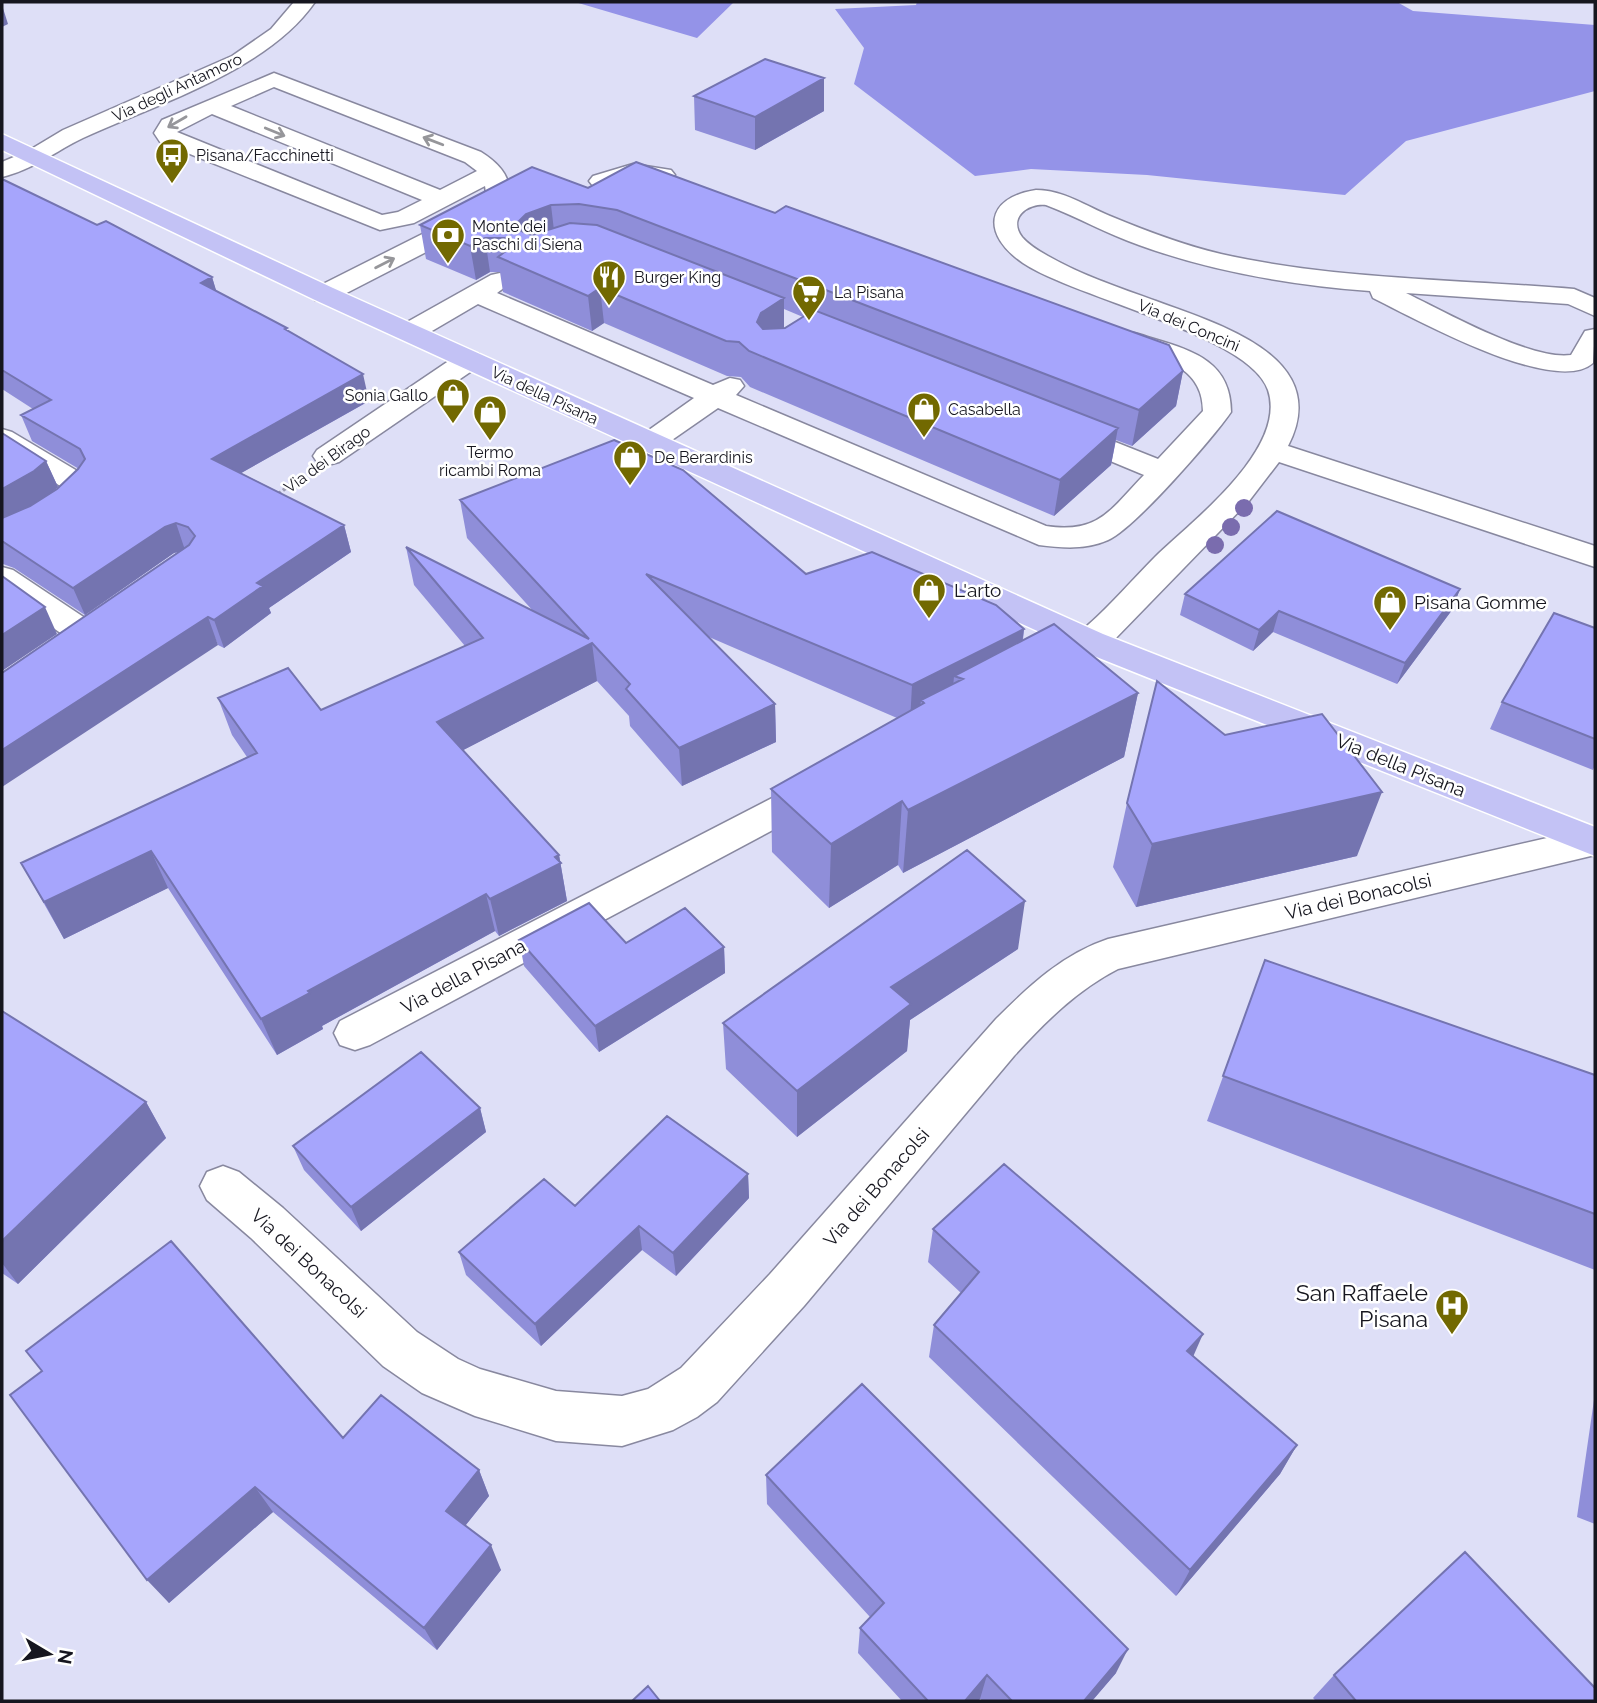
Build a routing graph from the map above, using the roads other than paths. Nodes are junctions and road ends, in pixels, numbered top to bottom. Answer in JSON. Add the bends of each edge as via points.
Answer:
{"nodes":[{"id":1,"x":305,"y":2,"type":"edge"},
{"id":2,"x":253,"y":52,"type":"junction"},
{"id":3,"x":274,"y":79,"type":"junction"},
{"id":4,"x":211,"y":106,"type":"junction"},
{"id":5,"x":2,"y":141,"type":"edge"},
{"id":6,"x":37,"y":156,"type":"junction"},
{"id":7,"x":2,"y":170,"type":"edge"},
{"id":8,"x":491,"y":173,"type":"junction"},
{"id":9,"x":601,"y":181,"type":"edge"},
{"id":10,"x":685,"y":183,"type":"edge"},
{"id":11,"x":440,"y":199,"type":"junction"},
{"id":12,"x":502,"y":280,"type":"edge"},
{"id":13,"x":1361,"y":282,"type":"junction"},
{"id":14,"x":324,"y":294,"type":"junction"},
{"id":15,"x":477,"y":294,"type":"junction"},
{"id":16,"x":1595,"y":308,"type":"edge"},
{"id":17,"x":411,"y":332,"type":"junction"},
{"id":18,"x":1108,"y":333,"type":"edge"},
{"id":19,"x":1595,"y":337,"type":"edge"},
{"id":20,"x":469,"y":360,"type":"junction"},
{"id":21,"x":725,"y":389,"type":"junction"},
{"id":22,"x":1038,"y":420,"type":"edge"},
{"id":23,"x":2,"y":438,"type":"edge"},
{"id":24,"x":649,"y":443,"type":"junction"},
{"id":25,"x":1272,"y":450,"type":"junction"},
{"id":26,"x":328,"y":456,"type":"road end"},
{"id":27,"x":1163,"y":472,"type":"junction"},
{"id":28,"x":2,"y":537,"type":"edge"},
{"id":29,"x":1595,"y":557,"type":"edge"},
{"id":30,"x":2,"y":577,"type":"edge"},
{"id":31,"x":1091,"y":642,"type":"junction"},
{"id":32,"x":1030,"y":679,"type":"edge"},
{"id":33,"x":2,"y":690,"type":"edge"},
{"id":34,"x":846,"y":775,"type":"edge"},
{"id":35,"x":1594,"y":841,"type":"edge"},
{"id":36,"x":355,"y":1033,"type":"dead end"},
{"id":37,"x":223,"y":1186,"type":"dead end"}],
"edges":[{"from":1,"to":2,"type":"street","name":"Via degli Antamoro","via":[[289,23]]},
{"from":2,"to":3,"type":"street"},
{"from":2,"to":6,"type":"street","name":"Via degli Antamoro","via":[[71,135]]},
{"from":3,"to":4,"type":"street"},
{"from":8,"to":3,"type":"street","one_way":true,"via":[[473,157]]},
{"from":4,"to":11,"type":"street","one_way":true},
{"from":4,"to":11,"type":"street","one_way":true,"via":[[170,125],[165,133],[371,221],[397,221]]},
{"from":5,"to":6,"type":"main road","name":"Via della Pisana"},
{"from":6,"to":7,"type":"street","name":"Via degli Antamoro"},
{"from":6,"to":14,"type":"main road","name":"Via della Pisana"},
{"from":8,"to":11,"type":"street"},
{"from":14,"to":8,"type":"street","one_way":true,"via":[[487,211],[499,195]]},
{"from":9,"to":10,"type":"street","via":[[634,171]]},
{"from":12,"to":15,"type":"street"},
{"from":13,"to":16,"type":"street","via":[[1574,298]]},
{"from":13,"to":19,"type":"street","via":[[1549,364],[1573,365]]},
{"from":13,"to":25,"type":"street","name":"Via dei Concini","via":[[1298,276],[1199,256],[1123,231],[1052,199],[1032,198],[1010,210],[1006,229],[1011,239],[1039,262],[1255,355],[1279,382],[1286,404]]},
{"from":14,"to":17,"type":"main road","name":"Via della Pisana"},
{"from":15,"to":17,"type":"street"},
{"from":15,"to":21,"type":"street"},
{"from":17,"to":20,"type":"main road","name":"Via della Pisana"},
{"from":18,"to":27,"type":"street","via":[[1185,360],[1217,386],[1217,412]]},
{"from":20,"to":24,"type":"main road","name":"Via della Pisana"},
{"from":20,"to":26,"type":"street","name":"Via dei Birago"},
{"from":21,"to":24,"type":"street"},
{"from":21,"to":27,"type":"street","via":[[1039,536],[1062,540],[1094,537]]},
{"from":22,"to":27,"type":"street"},
{"from":23,"to":28,"type":"street","via":[[71,478],[78,490],[61,505]]},
{"from":24,"to":31,"type":"main road","name":"Via della Pisana"},
{"from":25,"to":29,"type":"street"},
{"from":25,"to":31,"type":"street","name":"Via dei Concini","via":[[1210,522]]},
{"from":30,"to":33,"type":"street","via":[[96,626]]},
{"from":31,"to":32,"type":"street"},
{"from":31,"to":35,"type":"main road","name":"Via della Pisana"},
{"from":34,"to":36,"type":"street","name":"Via della Pisana"},
{"from":35,"to":37,"type":"street","name":"Via dei Bonacolsi","via":[[1108,955],[1077,970],[999,1044],[699,1385],[679,1401],[622,1421],[556,1416],[475,1392],[440,1376],[400,1349]]}]}
